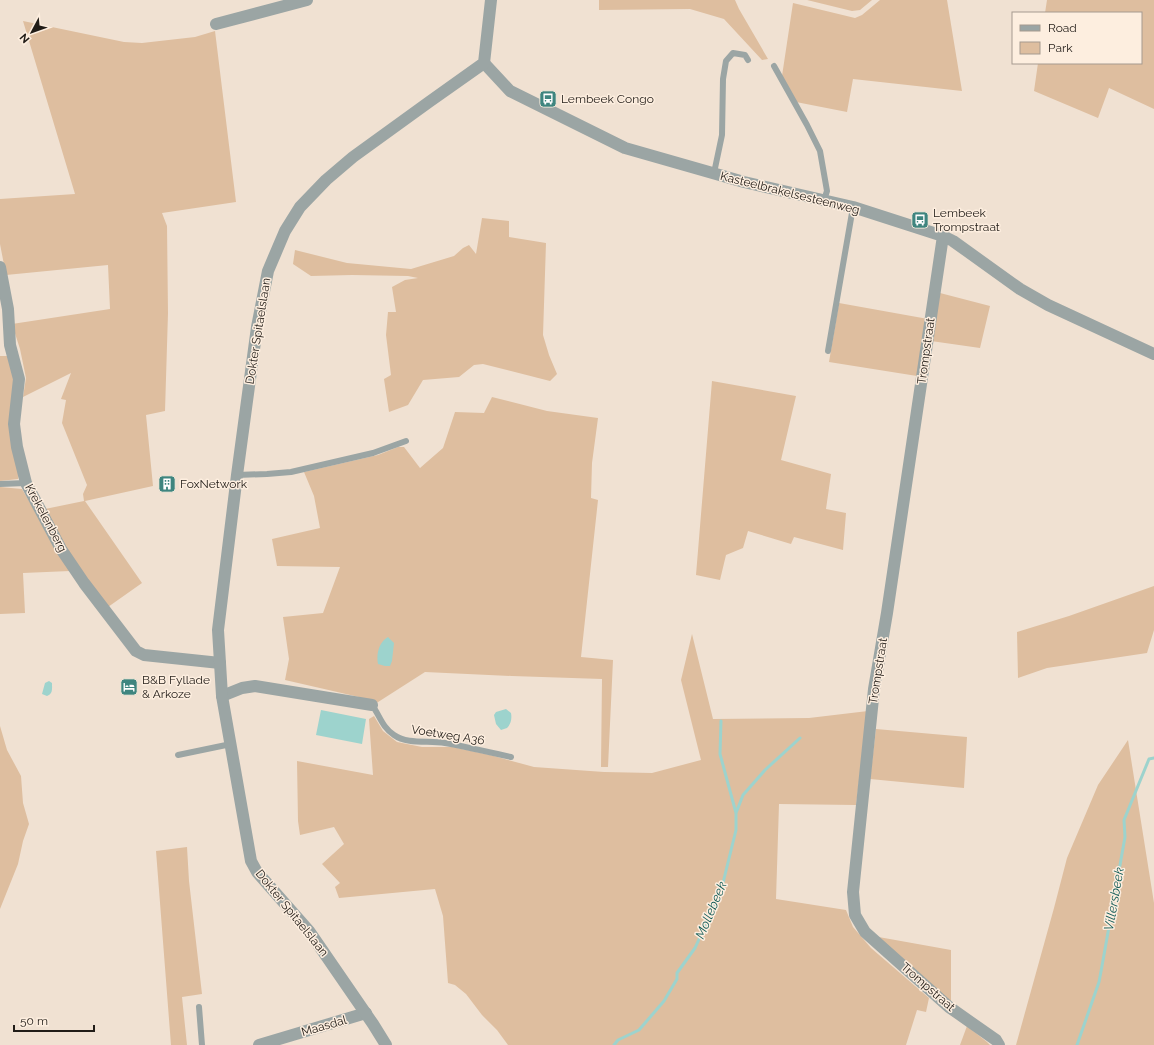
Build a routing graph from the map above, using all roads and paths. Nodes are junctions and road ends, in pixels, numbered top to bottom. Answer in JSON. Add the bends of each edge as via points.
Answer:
{"nodes":[{"id":1,"x":307,"y":0,"type":"edge"},
{"id":2,"x":491,"y":0,"type":"edge"},
{"id":3,"x":216,"y":24,"type":"dead end"},
{"id":4,"x":748,"y":60,"type":"dead end"},
{"id":5,"x":484,"y":63,"type":"junction"},
{"id":6,"x":774,"y":66,"type":"dead end"},
{"id":7,"x":714,"y":173,"type":"junction"},
{"id":8,"x":824,"y":200,"type":"junction"},
{"id":9,"x":853,"y":207,"type":"junction"},
{"id":10,"x":943,"y":236,"type":"junction"},
{"id":11,"x":1,"y":276,"type":"edge"},
{"id":12,"x":828,"y":350,"type":"dead end"},
{"id":13,"x":1154,"y":354,"type":"edge"},
{"id":14,"x":406,"y":441,"type":"dead end"},
{"id":15,"x":237,"y":475,"type":"junction"},
{"id":16,"x":26,"y":483,"type":"junction"},
{"id":17,"x":0,"y":484,"type":"edge"},
{"id":18,"x":220,"y":663,"type":"junction"},
{"id":19,"x":222,"y":696,"type":"junction"},
{"id":20,"x":372,"y":705,"type":"joint"},
{"id":21,"x":231,"y":744,"type":"junction"},
{"id":22,"x":178,"y":755,"type":"dead end"},
{"id":23,"x":511,"y":757,"type":"dead end"},
{"id":24,"x":199,"y":1007,"type":"dead end"},
{"id":25,"x":366,"y":1013,"type":"junction"},
{"id":26,"x":202,"y":1045,"type":"edge"},
{"id":27,"x":259,"y":1045,"type":"edge"},
{"id":28,"x":386,"y":1045,"type":"edge"},
{"id":29,"x":999,"y":1045,"type":"edge"}],
"edges":[{"from":1,"to":3,"type":"street"},
{"from":2,"to":5,"type":"street"},
{"from":4,"to":7,"type":"lane","via":[[745,55],[733,53],[726,62],[723,79],[722,135]]},
{"from":5,"to":7,"type":"street","name":"Kasteelbrakelsesteenweg","via":[[510,91],[619,145]]},
{"from":5,"to":15,"type":"street","name":"Dokter Spitaelslaan","via":[[342,166],[300,208],[285,231],[268,271],[257,327]]},
{"from":6,"to":8,"type":"lane","via":[[820,151],[827,191]]},
{"from":7,"to":8,"type":"street","name":"Kasteelbrakelsesteenweg","via":[[786,195]]},
{"from":8,"to":9,"type":"street","name":"Kasteelbrakelsesteenweg"},
{"from":9,"to":10,"type":"street","name":"Kasteelbrakelsesteenweg"},
{"from":9,"to":12,"type":"lane"},
{"from":10,"to":13,"type":"street","name":"Kasteelbrakelsesteenweg","via":[[1020,289],[1048,305]]},
{"from":10,"to":29,"type":"street","name":"Trompstraat","via":[[876,672],[853,892],[855,915],[866,932],[949,1007],[996,1040]]},
{"from":11,"to":16,"type":"street","name":"Krekelenberg","via":[[8,309],[10,345],[19,379],[14,424]]},
{"from":14,"to":15,"type":"lane","via":[[373,453],[291,472]]},
{"from":15,"to":18,"type":"street","name":"Dokter Spitaelslaan","via":[[218,630]]},
{"from":16,"to":17,"type":"lane"},
{"from":16,"to":18,"type":"street","name":"Krekelenberg","via":[[61,549],[136,651],[144,655]]},
{"from":18,"to":19,"type":"street","name":"Dokter Spitaelslaan"},
{"from":19,"to":20,"type":"street","via":[[255,686]]},
{"from":19,"to":21,"type":"street","name":"Dokter Spitaelslaan"},
{"from":20,"to":23,"type":"lane","name":"Voetweg A36","via":[[381,722],[395,736],[412,741],[444,742]]},
{"from":21,"to":22,"type":"lane"},
{"from":21,"to":25,"type":"street","name":"Dokter Spitaelslaan","via":[[251,861],[257,872],[309,931]]},
{"from":24,"to":26,"type":"lane"},
{"from":25,"to":27,"type":"street","name":"Maasdal"},
{"from":25,"to":28,"type":"street","name":"Dokter Spitaelslaan"}]}
